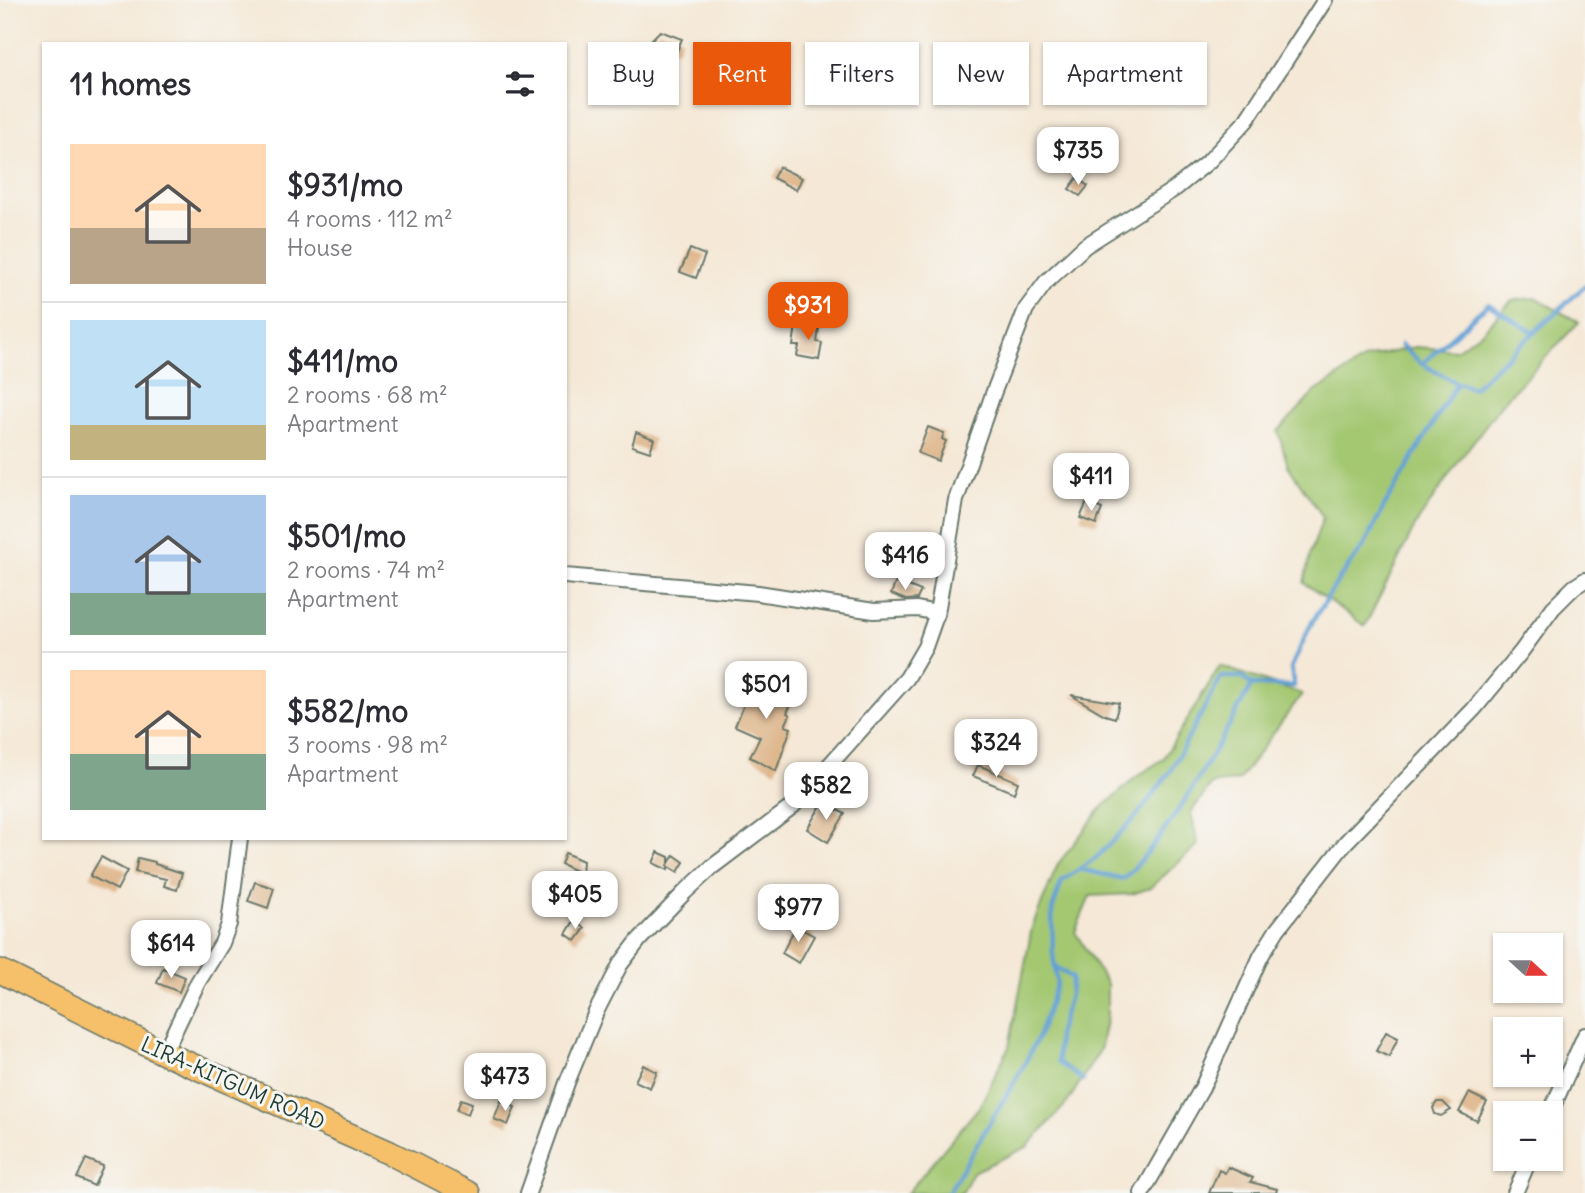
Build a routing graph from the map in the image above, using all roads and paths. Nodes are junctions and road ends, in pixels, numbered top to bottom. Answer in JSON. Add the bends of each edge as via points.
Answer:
{"nodes":[{"id":1,"x":1325,"y":0,"type":"edge"},
{"id":2,"x":567,"y":576,"type":"edge"},
{"id":3,"x":1585,"y":580,"type":"edge"},
{"id":4,"x":937,"y":613,"type":"junction"},
{"id":5,"x":240,"y":840,"type":"edge"},
{"id":6,"x":0,"y":971,"type":"edge"},
{"id":7,"x":1585,"y":1035,"type":"edge"},
{"id":8,"x":164,"y":1053,"type":"junction"},
{"id":9,"x":1555,"y":1101,"type":"edge"},
{"id":10,"x":1524,"y":1171,"type":"edge"},
{"id":11,"x":468,"y":1193,"type":"edge"},
{"id":12,"x":528,"y":1193,"type":"edge"},
{"id":13,"x":1142,"y":1193,"type":"edge"},
{"id":14,"x":1515,"y":1193,"type":"edge"}],
"edges":[{"from":1,"to":4,"type":"street","via":[[1246,121],[1209,161],[1176,188],[1085,246],[1030,303],[956,500]]},
{"from":2,"to":4,"type":"street","via":[[758,593],[874,611]]},
{"from":3,"to":13,"type":"street","via":[[1553,608],[1474,709],[1346,842],[1277,930],[1202,1088]]},
{"from":4,"to":12,"type":"street","via":[[907,678],[804,794],[685,892],[620,965],[568,1080]]},
{"from":5,"to":8,"type":"street","via":[[229,924]]},
{"from":6,"to":8,"type":"main road","name":"LIRA-KITGUM ROAD"},
{"from":7,"to":9,"type":"street"},
{"from":8,"to":11,"type":"main road","name":"LIRA-KITGUM ROAD","via":[[390,1153]]},
{"from":10,"to":14,"type":"street"}]}
